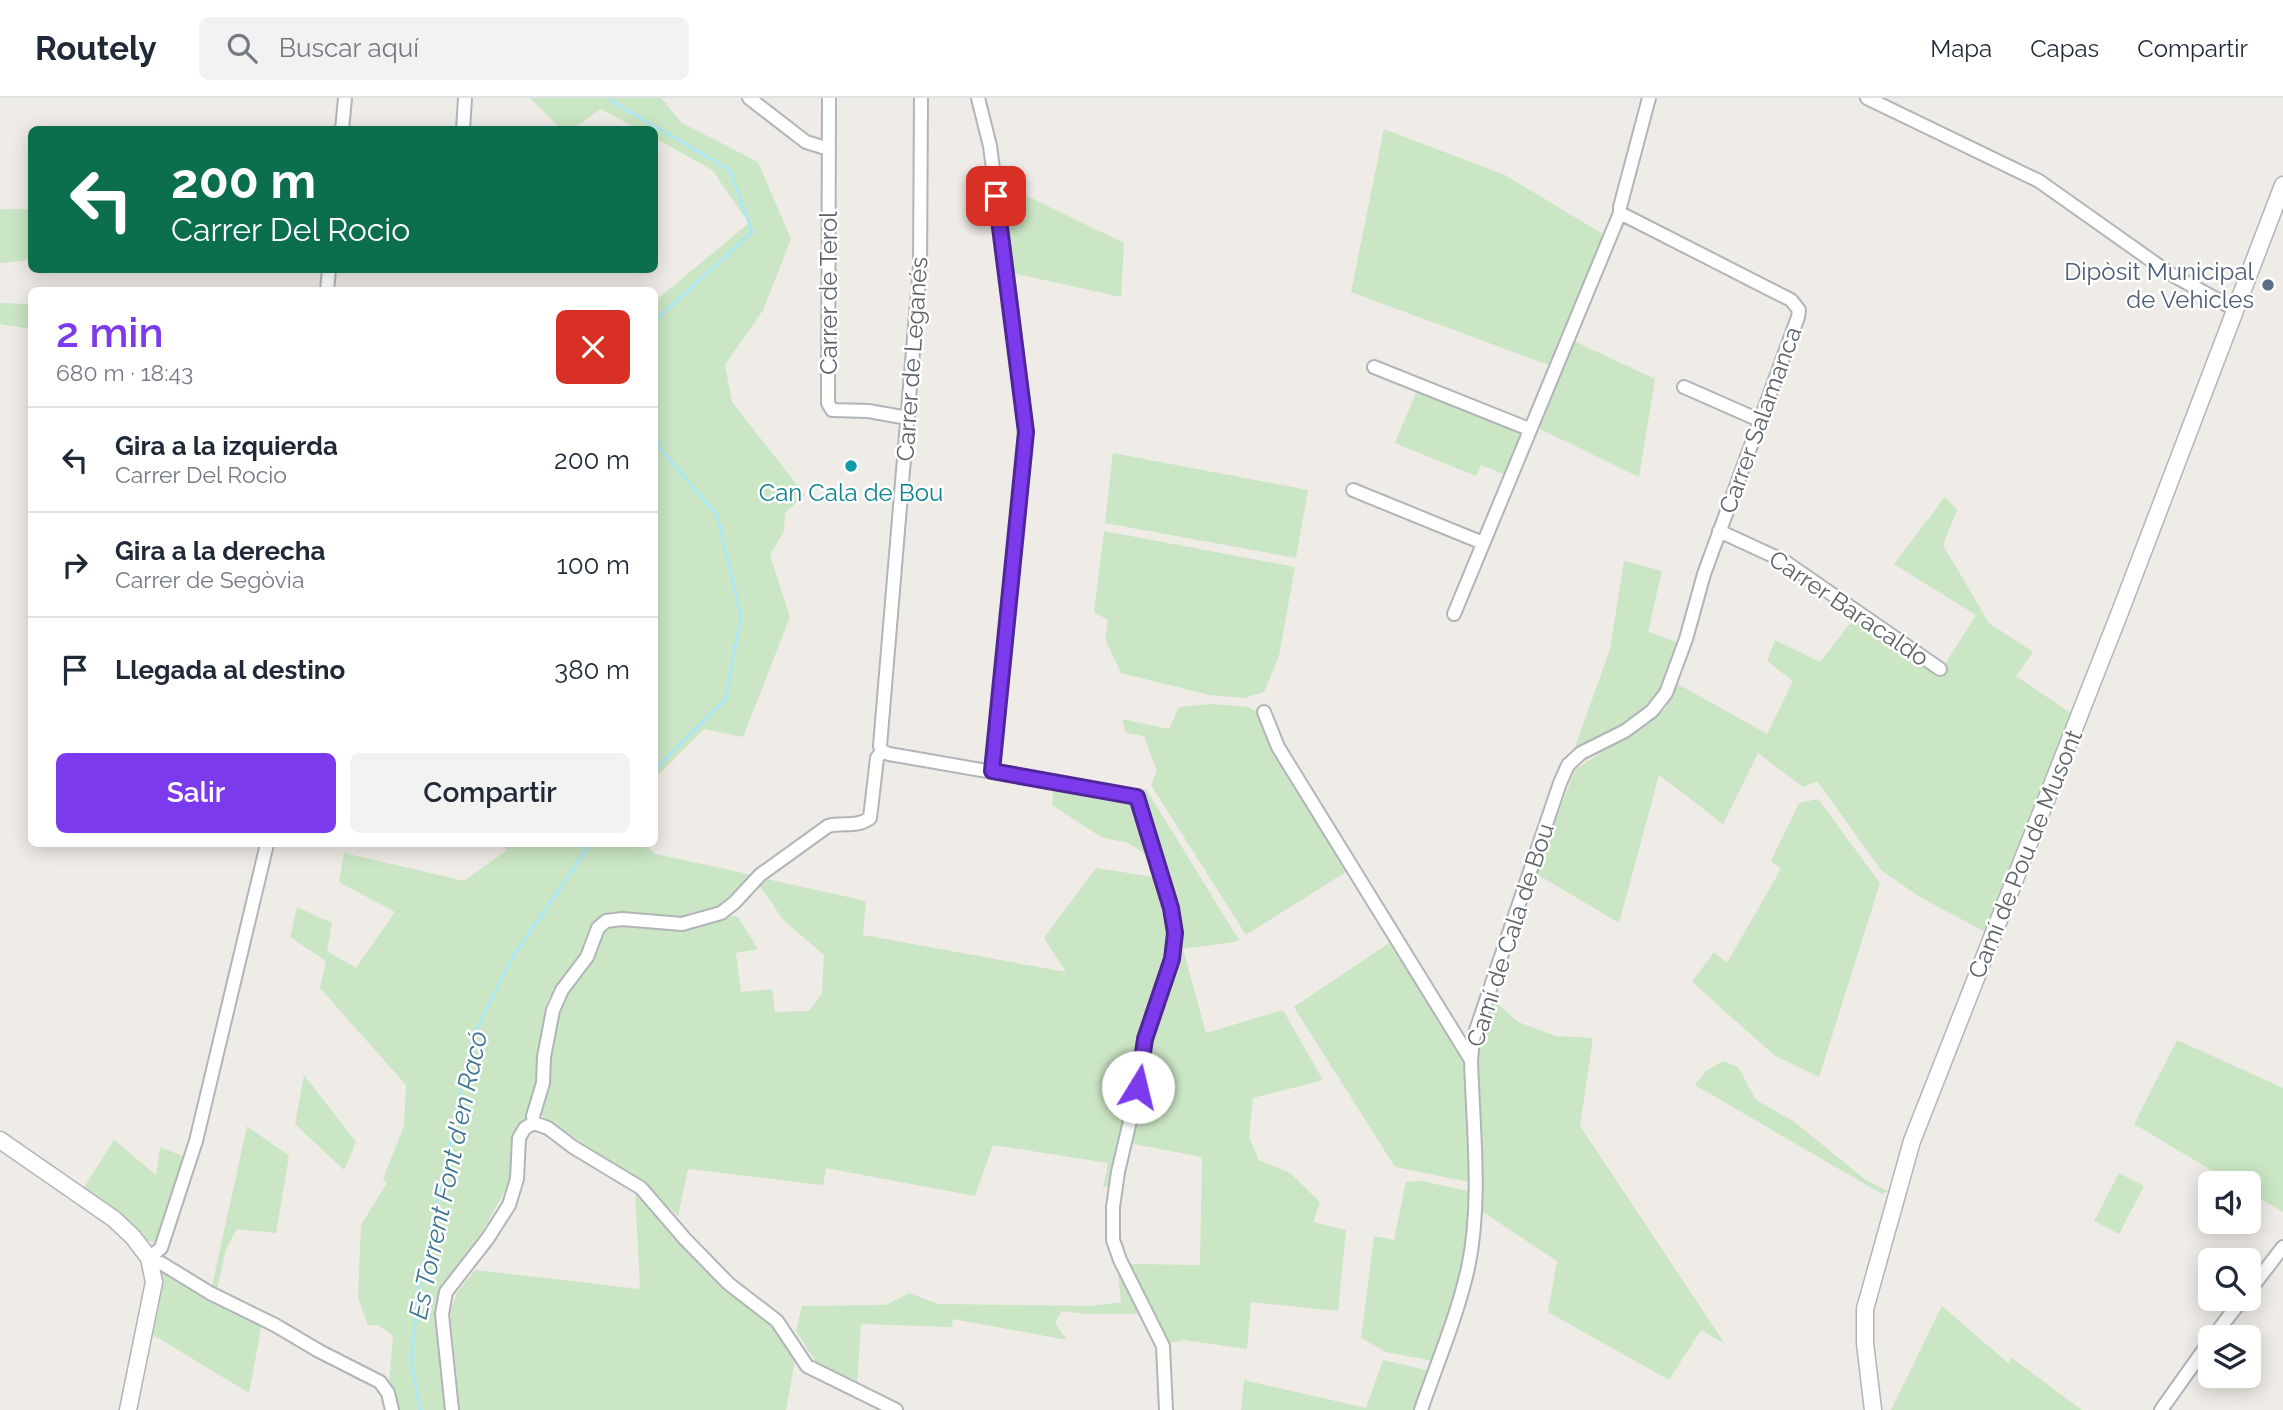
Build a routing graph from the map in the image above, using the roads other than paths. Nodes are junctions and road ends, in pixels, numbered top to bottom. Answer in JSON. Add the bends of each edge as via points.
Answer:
{"nodes":[{"id":1,"x":345,"y":98,"type":"edge"},
{"id":2,"x":465,"y":98,"type":"edge"},
{"id":3,"x":749,"y":98,"type":"edge"},
{"id":4,"x":829,"y":98,"type":"edge"},
{"id":5,"x":921,"y":98,"type":"edge"},
{"id":6,"x":977,"y":98,"type":"edge"},
{"id":7,"x":1649,"y":98,"type":"edge"},
{"id":8,"x":1867,"y":98,"type":"edge"},
{"id":9,"x":342,"y":126,"type":"edge"},
{"id":10,"x":463,"y":126,"type":"edge"},
{"id":11,"x":829,"y":149,"type":"junction"},
{"id":12,"x":2283,"y":185,"type":"edge"},
{"id":13,"x":1620,"y":212,"type":"junction"},
{"id":14,"x":2236,"y":310,"type":"junction"},
{"id":15,"x":1374,"y":367,"type":"dead end"},
{"id":16,"x":1684,"y":387,"type":"dead end"},
{"id":17,"x":908,"y":418,"type":"junction"},
{"id":18,"x":1759,"y":420,"type":"junction"},
{"id":19,"x":1529,"y":429,"type":"junction"},
{"id":20,"x":1353,"y":490,"type":"dead end"},
{"id":21,"x":1719,"y":531,"type":"junction"},
{"id":22,"x":1483,"y":543,"type":"junction"},
{"id":23,"x":1454,"y":614,"type":"dead end"},
{"id":24,"x":1940,"y":669,"type":"dead end"},
{"id":25,"x":1673,"y":677,"type":"joint"},
{"id":26,"x":1264,"y":712,"type":"dead end"},
{"id":27,"x":881,"y":748,"type":"junction"},
{"id":28,"x":992,"y":771,"type":"junction"},
{"id":29,"x":266,"y":847,"type":"edge"},
{"id":30,"x":1471,"y":1060,"type":"junction"},
{"id":31,"x":534,"y":1123,"type":"junction"},
{"id":32,"x":0,"y":1140,"type":"edge"},
{"id":33,"x":2283,"y":1247,"type":"edge"},
{"id":34,"x":149,"y":1258,"type":"junction"},
{"id":35,"x":2261,"y":1275,"type":"edge"},
{"id":36,"x":2233,"y":1311,"type":"edge"},
{"id":37,"x":2223,"y":1325,"type":"edge"},
{"id":38,"x":2198,"y":1358,"type":"edge"},
{"id":39,"x":128,"y":1410,"type":"edge"},
{"id":40,"x":392,"y":1410,"type":"edge"},
{"id":41,"x":452,"y":1410,"type":"edge"},
{"id":42,"x":896,"y":1410,"type":"edge"},
{"id":43,"x":1166,"y":1410,"type":"edge"},
{"id":44,"x":1421,"y":1410,"type":"edge"},
{"id":45,"x":1873,"y":1410,"type":"edge"},
{"id":46,"x":2161,"y":1410,"type":"edge"}],
"edges":[{"from":1,"to":9,"type":"street"},
{"from":2,"to":10,"type":"street"},
{"from":3,"to":11,"type":"street","via":[[806,142]]},
{"from":4,"to":11,"type":"street","name":"Carrer de Terol"},
{"from":5,"to":17,"type":"street","name":"Carrer de Leganés","via":[[920,267]]},
{"from":6,"to":28,"type":"street","via":[[989,146],[1026,432]]},
{"from":7,"to":13,"type":"street"},
{"from":8,"to":14,"type":"street","via":[[2039,181],[2169,273]]},
{"from":11,"to":17,"type":"street","name":"Carrer de Terol","via":[[828,403],[832,410]]},
{"from":12,"to":14,"type":"street","name":"Camí de Pou de Musont"},
{"from":13,"to":18,"type":"street","name":"Carrer Salamanca","via":[[1796,303],[1798,317]]},
{"from":13,"to":19,"type":"street"},
{"from":14,"to":45,"type":"street","name":"Camí de Pou de Musont","via":[[1912,1141],[1866,1309]]},
{"from":15,"to":19,"type":"street"},
{"from":16,"to":18,"type":"street"},
{"from":17,"to":27,"type":"street","name":"Carrer de Leganés"},
{"from":18,"to":21,"type":"street","name":"Carrer Salamanca"},
{"from":19,"to":22,"type":"street"},
{"from":20,"to":22,"type":"street"},
{"from":21,"to":24,"type":"street","name":"Carrer Baracaldo","via":[[1784,561]]},
{"from":21,"to":25,"type":"street","name":"Carrer Salamanca"},
{"from":22,"to":23,"type":"street"},
{"from":25,"to":30,"type":"street","name":"Camí de Cala de Bou","via":[[1652,712],[1568,765],[1478,1021]]},
{"from":26,"to":30,"type":"street","via":[[1278,747]]},
{"from":27,"to":28,"type":"street","via":[[889,754]]},
{"from":27,"to":31,"type":"street","name":"Carrer de Leganés","via":[[870,818],[863,824],[828,826],[760,875],[721,913],[682,924],[622,919],[606,921],[598,928],[587,957],[553,1010]]},
{"from":28,"to":43,"type":"street","via":[[1137,797],[1171,908],[1175,933],[1172,959],[1145,1039],[1113,1208],[1120,1260],[1163,1346]]},
{"from":29,"to":34,"type":"street","via":[[196,1141],[161,1248]]},
{"from":30,"to":44,"type":"street","name":"Camí de Cala de Bou","via":[[1475,1203],[1468,1265],[1454,1321]]},
{"from":31,"to":41,"type":"street","via":[[519,1139],[517,1179],[509,1205],[446,1292],[442,1314]]},
{"from":31,"to":42,"type":"street","via":[[641,1188],[729,1284],[778,1321],[807,1366]]},
{"from":32,"to":34,"type":"street","via":[[114,1219]]},
{"from":33,"to":35,"type":"street"},
{"from":34,"to":39,"type":"street","via":[[154,1282]]},
{"from":34,"to":40,"type":"street","via":[[380,1382]]},
{"from":36,"to":37,"type":"street"},
{"from":38,"to":46,"type":"street"}]}
